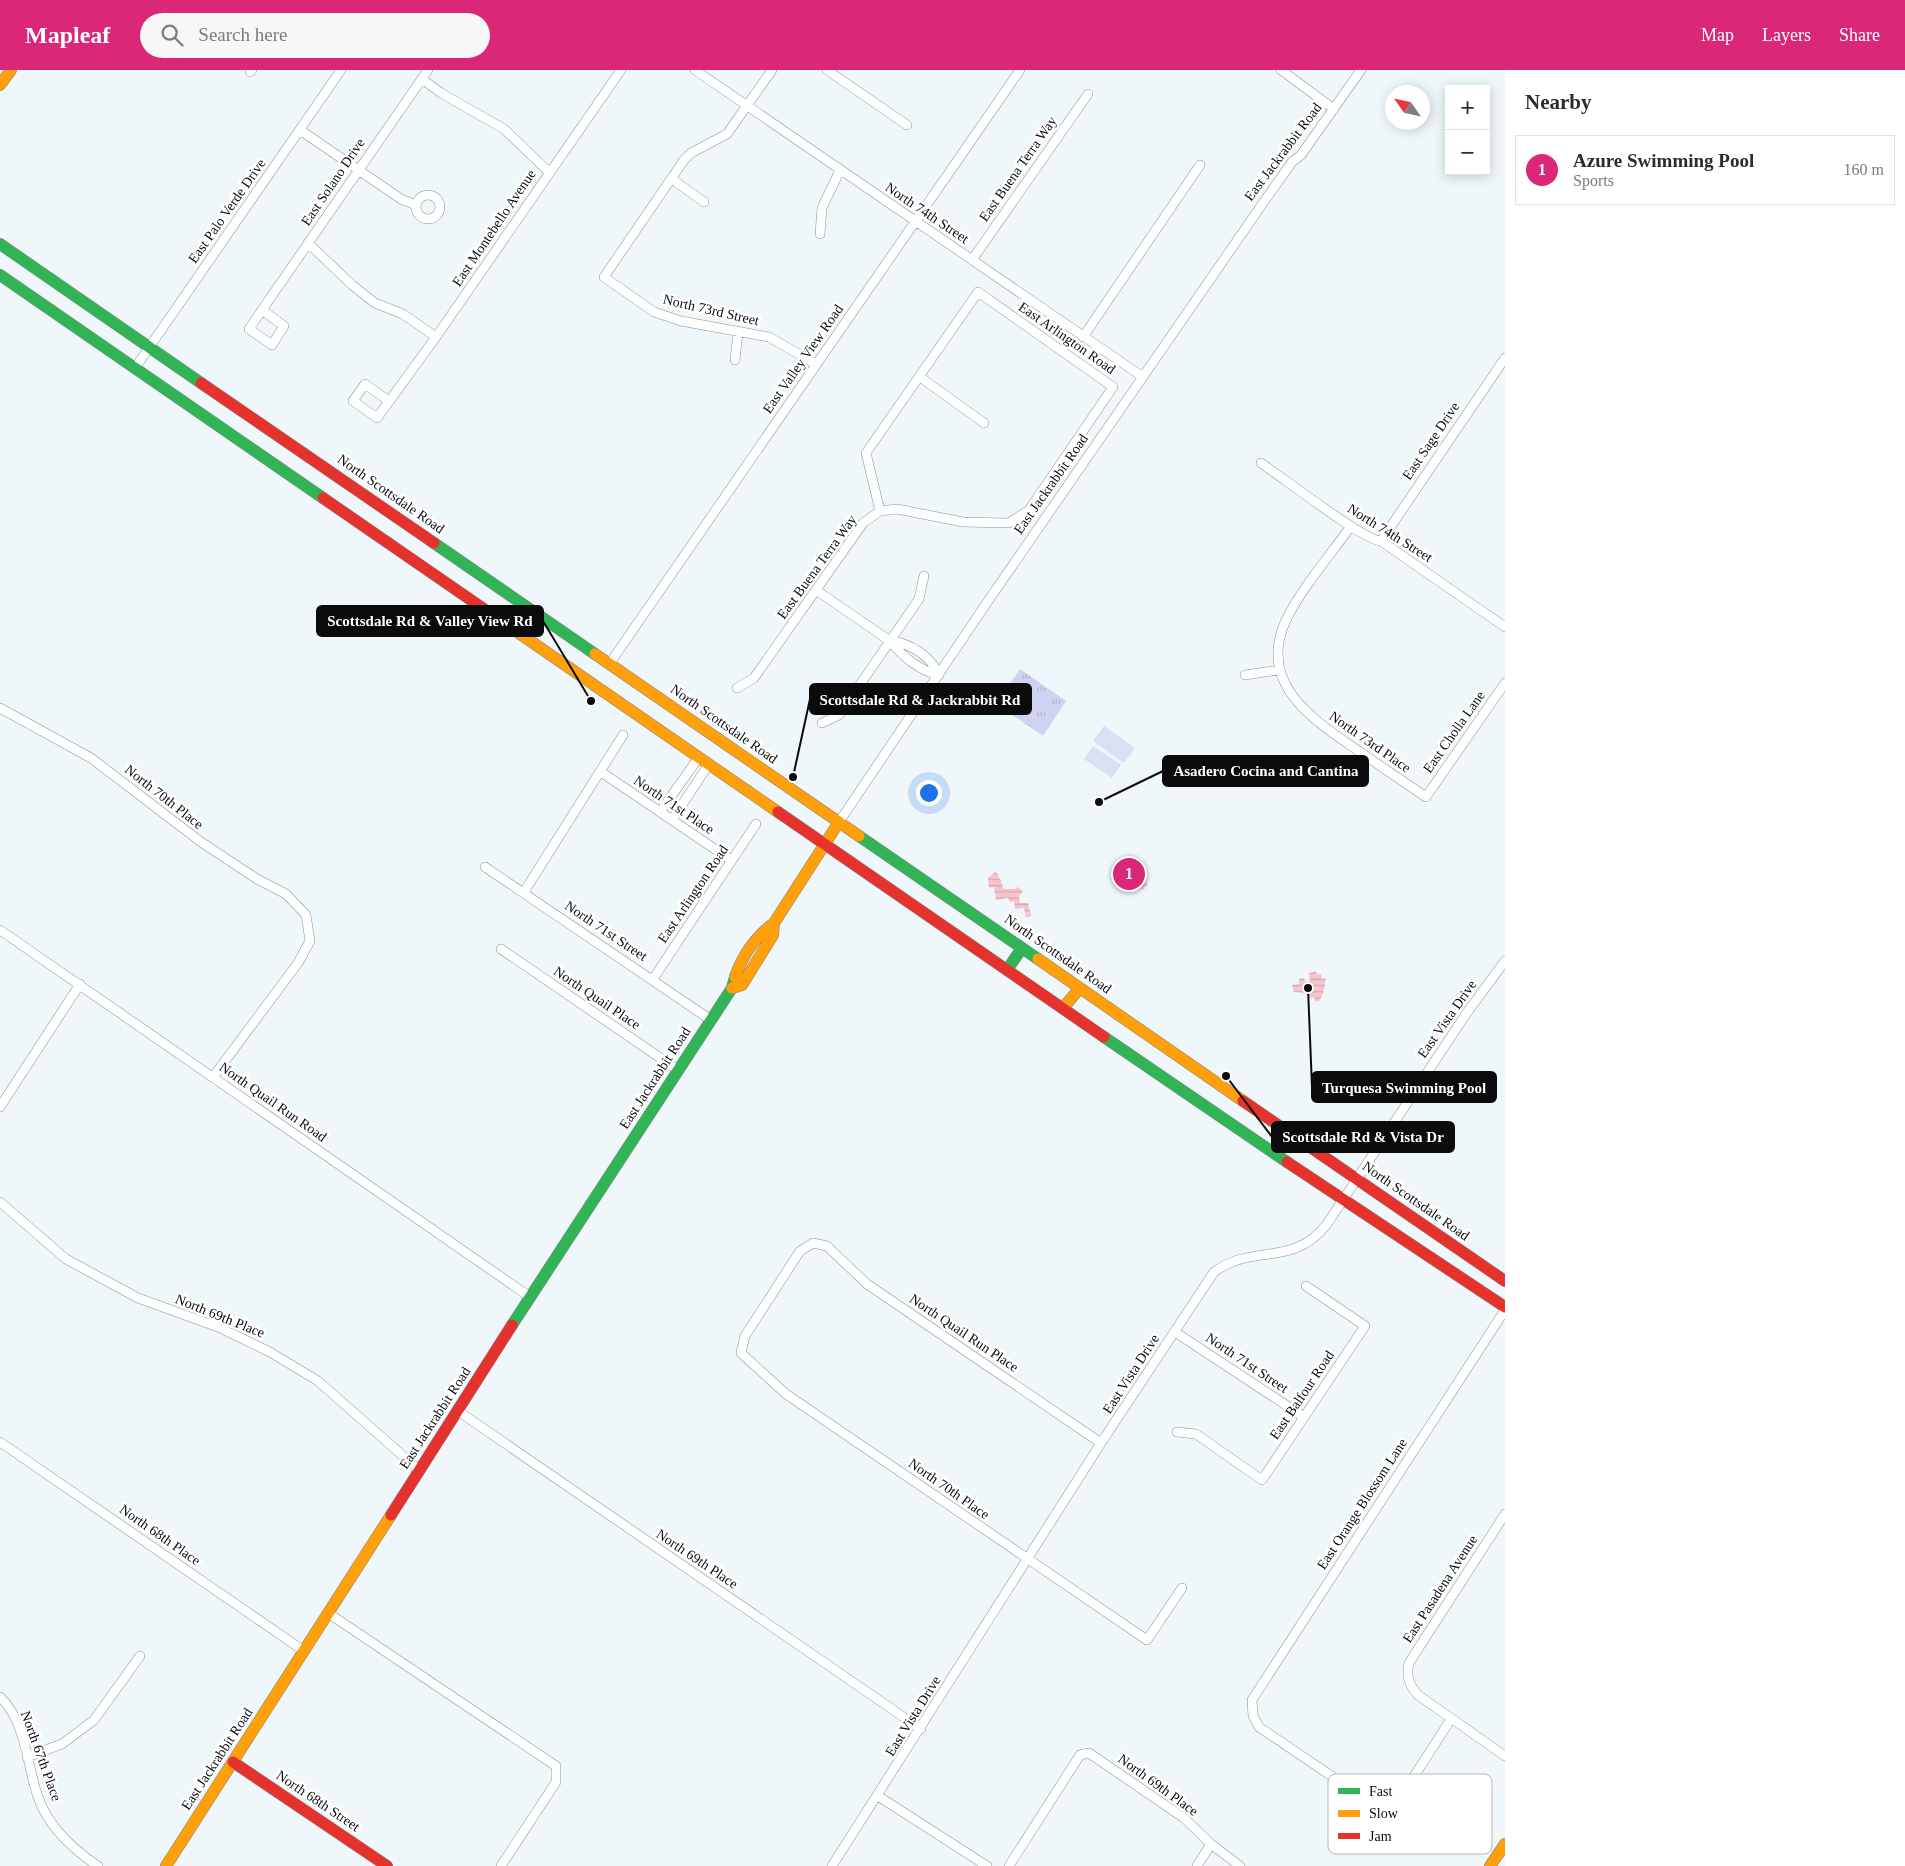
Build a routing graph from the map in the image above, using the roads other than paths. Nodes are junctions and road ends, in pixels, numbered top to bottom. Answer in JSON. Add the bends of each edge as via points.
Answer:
{"nodes":[{"id":1,"x":10,"y":70,"type":"edge"},
{"id":2,"x":341,"y":70,"type":"edge"},
{"id":3,"x":428,"y":70,"type":"edge"},
{"id":4,"x":621,"y":70,"type":"edge"},
{"id":5,"x":695,"y":70,"type":"edge"},
{"id":6,"x":772,"y":70,"type":"edge"},
{"id":7,"x":827,"y":70,"type":"edge"},
{"id":8,"x":1020,"y":70,"type":"edge"},
{"id":9,"x":1281,"y":70,"type":"edge"},
{"id":10,"x":1362,"y":70,"type":"edge"},
{"id":11,"x":422,"y":79,"type":"junction"},
{"id":12,"x":0,"y":85,"type":"edge"},
{"id":13,"x":1088,"y":94,"type":"dead end"},
{"id":14,"x":748,"y":106,"type":"junction"},
{"id":15,"x":1334,"y":109,"type":"junction"},
{"id":16,"x":907,"y":125,"type":"dead end"},
{"id":17,"x":300,"y":130,"type":"junction"},
{"id":18,"x":1200,"y":165,"type":"dead end"},
{"id":19,"x":357,"y":169,"type":"junction"},
{"id":20,"x":840,"y":170,"type":"junction"},
{"id":21,"x":549,"y":172,"type":"junction"},
{"id":22,"x":672,"y":179,"type":"junction"},
{"id":23,"x":704,"y":202,"type":"dead end"},
{"id":24,"x":416,"y":205,"type":"dead end"},
{"id":25,"x":914,"y":221,"type":"junction"},
{"id":26,"x":820,"y":234,"type":"dead end"},
{"id":27,"x":308,"y":243,"type":"junction"},
{"id":28,"x":0,"y":244,"type":"edge"},
{"id":29,"x":972,"y":260,"type":"junction"},
{"id":30,"x":0,"y":275,"type":"edge"},
{"id":31,"x":262,"y":310,"type":"dead end"},
{"id":32,"x":738,"y":332,"type":"junction"},
{"id":33,"x":436,"y":337,"type":"junction"},
{"id":34,"x":1082,"y":337,"type":"junction"},
{"id":35,"x":150,"y":346,"type":"junction"},
{"id":36,"x":1505,"y":358,"type":"edge"},
{"id":37,"x":735,"y":360,"type":"dead end"},
{"id":38,"x":816,"y":364,"type":"junction"},
{"id":39,"x":134,"y":368,"type":"junction"},
{"id":40,"x":920,"y":377,"type":"junction"},
{"id":41,"x":1143,"y":377,"type":"junction"},
{"id":42,"x":389,"y":401,"type":"dead end"},
{"id":43,"x":984,"y":423,"type":"dead end"},
{"id":44,"x":1262,"y":462,"type":"dead end"},
{"id":45,"x":880,"y":511,"type":"junction"},
{"id":46,"x":1351,"y":526,"type":"junction"},
{"id":47,"x":1381,"y":540,"type":"junction"},
{"id":48,"x":924,"y":576,"type":"dead end"},
{"id":49,"x":816,"y":590,"type":"junction"},
{"id":50,"x":1505,"y":627,"type":"edge"},
{"id":51,"x":890,"y":641,"type":"junction"},
{"id":52,"x":610,"y":664,"type":"junction"},
{"id":53,"x":1278,"y":670,"type":"junction"},
{"id":54,"x":939,"y":675,"type":"junction"},
{"id":55,"x":1245,"y":675,"type":"dead end"},
{"id":56,"x":1505,"y":683,"type":"edge"},
{"id":57,"x":737,"y":688,"type":"dead end"},
{"id":58,"x":0,"y":708,"type":"edge"},
{"id":59,"x":822,"y":724,"type":"dead end"},
{"id":60,"x":623,"y":735,"type":"dead end"},
{"id":61,"x":698,"y":757,"type":"junction"},
{"id":62,"x":709,"y":764,"type":"junction"},
{"id":63,"x":601,"y":772,"type":"junction"},
{"id":64,"x":1426,"y":798,"type":"joint"},
{"id":65,"x":660,"y":812,"type":"junction"},
{"id":66,"x":672,"y":820,"type":"junction"},
{"id":67,"x":839,"y":822,"type":"junction"},
{"id":68,"x":756,"y":824,"type":"dead end"},
{"id":69,"x":825,"y":844,"type":"junction"},
{"id":70,"x":730,"y":860,"type":"junction"},
{"id":71,"x":485,"y":867,"type":"dead end"},
{"id":72,"x":524,"y":892,"type":"junction"},
{"id":73,"x":0,"y":930,"type":"edge"},
{"id":74,"x":1022,"y":948,"type":"junction"},
{"id":75,"x":501,"y":949,"type":"dead end"},
{"id":76,"x":1505,"y":961,"type":"edge"},
{"id":77,"x":1007,"y":970,"type":"junction"},
{"id":78,"x":653,"y":979,"type":"junction"},
{"id":79,"x":80,"y":984,"type":"junction"},
{"id":80,"x":1080,"y":988,"type":"junction"},
{"id":81,"x":1063,"y":1008,"type":"junction"},
{"id":82,"x":711,"y":1020,"type":"junction"},
{"id":83,"x":678,"y":1070,"type":"junction"},
{"id":84,"x":213,"y":1077,"type":"junction"},
{"id":85,"x":0,"y":1107,"type":"edge"},
{"id":86,"x":1356,"y":1179,"type":"junction"},
{"id":87,"x":1343,"y":1199,"type":"junction"},
{"id":88,"x":0,"y":1202,"type":"edge"},
{"id":89,"x":1505,"y":1281,"type":"edge"},
{"id":90,"x":1306,"y":1286,"type":"dead end"},
{"id":91,"x":530,"y":1297,"type":"junction"},
{"id":92,"x":1505,"y":1308,"type":"edge"},
{"id":93,"x":1502,"y":1323,"type":"edge"},
{"id":94,"x":1175,"y":1332,"type":"junction"},
{"id":95,"x":741,"y":1353,"type":"joint"},
{"id":96,"x":458,"y":1411,"type":"junction"},
{"id":97,"x":1304,"y":1418,"type":"junction"},
{"id":98,"x":1177,"y":1432,"type":"dead end"},
{"id":99,"x":0,"y":1442,"type":"edge"},
{"id":100,"x":1102,"y":1443,"type":"junction"},
{"id":101,"x":420,"y":1470,"type":"junction"},
{"id":102,"x":1505,"y":1514,"type":"edge"},
{"id":103,"x":1027,"y":1560,"type":"junction"},
{"id":104,"x":1182,"y":1588,"type":"dead end"},
{"id":105,"x":328,"y":1613,"type":"junction"},
{"id":106,"x":304,"y":1651,"type":"junction"},
{"id":107,"x":140,"y":1656,"type":"dead end"},
{"id":108,"x":2,"y":1702,"type":"edge"},
{"id":109,"x":1451,"y":1718,"type":"junction"},
{"id":110,"x":921,"y":1729,"type":"junction"},
{"id":111,"x":1505,"y":1756,"type":"edge"},
{"id":112,"x":27,"y":1757,"type":"junction"},
{"id":113,"x":233,"y":1762,"type":"junction"},
{"id":114,"x":1328,"y":1774,"type":"edge"},
{"id":115,"x":1415,"y":1774,"type":"edge"},
{"id":116,"x":878,"y":1796,"type":"junction"},
{"id":117,"x":1211,"y":1844,"type":"junction"},
{"id":118,"x":1505,"y":1844,"type":"edge"},
{"id":119,"x":1505,"y":1859,"type":"edge"},
{"id":120,"x":98,"y":1866,"type":"edge"},
{"id":121,"x":166,"y":1866,"type":"edge"},
{"id":122,"x":387,"y":1866,"type":"edge"},
{"id":123,"x":501,"y":1866,"type":"edge"},
{"id":124,"x":832,"y":1866,"type":"edge"},
{"id":125,"x":987,"y":1866,"type":"edge"},
{"id":126,"x":1009,"y":1866,"type":"edge"},
{"id":127,"x":1197,"y":1866,"type":"edge"},
{"id":128,"x":1240,"y":1866,"type":"edge"},
{"id":129,"x":1490,"y":1866,"type":"edge"},
{"id":130,"x":1500,"y":1866,"type":"edge"}],
"edges":[{"from":1,"to":12,"type":"main road"},
{"from":2,"to":17,"type":"street","name":"East Palo Verde Drive"},
{"from":3,"to":11,"type":"street","name":"East Solano Drive"},
{"from":4,"to":21,"type":"street","name":"East Montebello Avenue"},
{"from":5,"to":14,"type":"street","name":"North 74th Street"},
{"from":6,"to":14,"type":"street"},
{"from":7,"to":16,"type":"street"},
{"from":8,"to":25,"type":"street","name":"East Valley View Road"},
{"from":9,"to":15,"type":"street"},
{"from":10,"to":15,"type":"street","name":"East Jackrabbit Road"},
{"from":11,"to":19,"type":"street","name":"East Solano Drive"},
{"from":11,"to":21,"type":"street","via":[[504,129]]},
{"from":13,"to":29,"type":"street","name":"East Buena Terra Way"},
{"from":14,"to":20,"type":"street","name":"North 74th Street"},
{"from":14,"to":22,"type":"street","via":[[727,134],[691,153]]},
{"from":15,"to":41,"type":"street","name":"East Jackrabbit Road","via":[[1272,189]]},
{"from":17,"to":19,"type":"street"},
{"from":17,"to":35,"type":"street","name":"East Palo Verde Drive"},
{"from":18,"to":34,"type":"street","name":"East Arlington Road"},
{"from":19,"to":24,"type":"street"},
{"from":19,"to":27,"type":"street","name":"East Solano Drive"},
{"from":20,"to":25,"type":"street","name":"North 74th Street"},
{"from":20,"to":26,"type":"street","via":[[822,208]]},
{"from":21,"to":33,"type":"street","name":"East Montebello Avenue"},
{"from":22,"to":23,"type":"street"},
{"from":22,"to":32,"type":"street","name":"North 73rd Street","via":[[604,277],[654,312]]},
{"from":25,"to":29,"type":"street","name":"North 74th Street"},
{"from":25,"to":38,"type":"street","name":"East Valley View Road"},
{"from":27,"to":31,"type":"street","name":"East Solano Drive"},
{"from":27,"to":33,"type":"street","via":[[352,286],[375,303],[403,314]]},
{"from":28,"to":35,"type":"main road","name":"North Scottsdale Road"},
{"from":29,"to":34,"type":"street","name":"North 74th Street"},
{"from":30,"to":39,"type":"main road"},
{"from":32,"to":37,"type":"street"},
{"from":32,"to":38,"type":"street","name":"North 73rd Street","via":[[769,337]]},
{"from":33,"to":42,"type":"street","name":"East Montebello Avenue"},
{"from":34,"to":41,"type":"street","name":"North 74th Street"},
{"from":35,"to":39,"type":"street","name":"East Palo Verde Drive"},
{"from":35,"to":52,"type":"main road","name":"North Scottsdale Road"},
{"from":36,"to":47,"type":"street","name":"East Sage Drive"},
{"from":38,"to":52,"type":"street","name":"East Valley View Road"},
{"from":39,"to":61,"type":"main road"},
{"from":40,"to":43,"type":"street"},
{"from":40,"to":45,"type":"street","via":[[866,453]]},
{"from":40,"to":45,"type":"street","name":"East Arlington Road","via":[[978,292],[1113,387],[1029,510],[1009,523],[963,522],[897,509]]},
{"from":41,"to":54,"type":"street","name":"East Jackrabbit Road"},
{"from":44,"to":46,"type":"street","name":"North 74th Street"},
{"from":45,"to":49,"type":"street","name":"East Buena Terra Way","via":[[863,523]]},
{"from":46,"to":47,"type":"street","name":"North 74th Street","via":[[1375,541]]},
{"from":46,"to":53,"type":"street","via":[[1286,620],[1280,640]]},
{"from":47,"to":50,"type":"street","name":"North 74th Street"},
{"from":48,"to":51,"type":"street","via":[[918,599]]},
{"from":49,"to":51,"type":"street"},
{"from":49,"to":57,"type":"street","name":"East Buena Terra Way","via":[[754,678]]},
{"from":51,"to":54,"type":"street","via":[[904,642],[934,663]]},
{"from":51,"to":59,"type":"street","via":[[839,715]]},
{"from":52,"to":67,"type":"main road","name":"North Scottsdale Road"},
{"from":53,"to":55,"type":"street"},
{"from":53,"to":64,"type":"street","name":"North 73rd Place","via":[[1299,706],[1319,724]]},
{"from":54,"to":67,"type":"street","name":"East Jackrabbit Road"},
{"from":56,"to":64,"type":"street","name":"East Cholla Lane"},
{"from":58,"to":84,"type":"street","name":"North 70th Place","via":[[91,758],[201,842],[286,894],[306,915],[310,942],[298,963]]},
{"from":60,"to":63,"type":"street"},
{"from":61,"to":62,"type":"main road"},
{"from":61,"to":65,"type":"street"},
{"from":62,"to":66,"type":"street"},
{"from":62,"to":69,"type":"main road"},
{"from":63,"to":65,"type":"street","name":"North 71st Place"},
{"from":63,"to":72,"type":"street"},
{"from":65,"to":66,"type":"street","name":"North 71st Place"},
{"from":66,"to":70,"type":"street","name":"North 71st Place"},
{"from":67,"to":69,"type":"main road","name":"East Jackrabbit Road"},
{"from":67,"to":74,"type":"main road","name":"North Scottsdale Road"},
{"from":68,"to":70,"type":"street","name":"East Arlington Road"},
{"from":69,"to":77,"type":"main road"},
{"from":69,"to":82,"type":"main road","name":"East Jackrabbit Road","via":[[774,923],[773,935],[742,985],[732,988]]},
{"from":70,"to":78,"type":"street","name":"East Arlington Road"},
{"from":71,"to":72,"type":"street","name":"North 71st Street"},
{"from":72,"to":78,"type":"street","name":"North 71st Street"},
{"from":73,"to":79,"type":"street","name":"North Quail Run Road"},
{"from":74,"to":77,"type":"main road"},
{"from":74,"to":80,"type":"main road","name":"North Scottsdale Road"},
{"from":75,"to":83,"type":"street","name":"North Quail Place"},
{"from":76,"to":86,"type":"street","name":"East Vista Drive"},
{"from":77,"to":81,"type":"main road"},
{"from":78,"to":82,"type":"street","name":"North 71st Street"},
{"from":79,"to":84,"type":"street","name":"North Quail Run Road"},
{"from":79,"to":85,"type":"street"},
{"from":80,"to":81,"type":"main road"},
{"from":80,"to":86,"type":"main road","name":"North Scottsdale Road"},
{"from":81,"to":87,"type":"main road"},
{"from":82,"to":83,"type":"main road","name":"East Jackrabbit Road"},
{"from":83,"to":91,"type":"main road","name":"East Jackrabbit Road"},
{"from":84,"to":91,"type":"street","name":"North Quail Run Road"},
{"from":86,"to":87,"type":"street","name":"East Vista Drive"},
{"from":86,"to":89,"type":"main road","name":"North Scottsdale Road"},
{"from":87,"to":92,"type":"main road"},
{"from":87,"to":94,"type":"street","name":"East Vista Drive","via":[[1322,1231],[1302,1248],[1229,1262],[1214,1272]]},
{"from":88,"to":101,"type":"street","name":"North 69th Place","via":[[66,1259],[138,1298],[218,1327],[270,1352],[318,1382]]},
{"from":90,"to":97,"type":"street","name":"East Balfour Road","via":[[1365,1326]]},
{"from":91,"to":96,"type":"main road","name":"East Jackrabbit Road"},
{"from":92,"to":93,"type":"street","name":"East Orange Blossom Lane"},
{"from":93,"to":114,"type":"street","name":"East Orange Blossom Lane","via":[[1252,1700],[1258,1727]]},
{"from":94,"to":97,"type":"street","name":"North 71st Street"},
{"from":94,"to":100,"type":"street","name":"East Vista Drive"},
{"from":95,"to":100,"type":"street","name":"North Quail Run Place","via":[[745,1336],[800,1251],[813,1243],[827,1246],[867,1284]]},
{"from":95,"to":103,"type":"street","name":"North 70th Place","via":[[786,1394]]},
{"from":96,"to":101,"type":"main road","name":"East Jackrabbit Road"},
{"from":96,"to":110,"type":"street","name":"North 69th Place"},
{"from":97,"to":98,"type":"street","name":"East Balfour Road","via":[[1262,1480],[1196,1434]]},
{"from":99,"to":106,"type":"street","name":"North 68th Place"},
{"from":100,"to":103,"type":"street","name":"East Vista Drive"},
{"from":101,"to":105,"type":"main road","name":"East Jackrabbit Road"},
{"from":102,"to":109,"type":"street","name":"East Pasadena Avenue","via":[[1409,1663],[1409,1681],[1418,1695]]},
{"from":103,"to":104,"type":"street","name":"North 70th Place","via":[[1147,1640]]},
{"from":103,"to":110,"type":"street","name":"East Vista Drive"},
{"from":105,"to":106,"type":"main road","name":"East Jackrabbit Road"},
{"from":105,"to":123,"type":"street","via":[[556,1766],[556,1782]]},
{"from":106,"to":113,"type":"main road","name":"East Jackrabbit Road"},
{"from":107,"to":112,"type":"street","via":[[94,1720],[62,1744]]},
{"from":108,"to":112,"type":"street","name":"North 67th Place","via":[[21,1732]]},
{"from":109,"to":111,"type":"street"},
{"from":109,"to":115,"type":"street","name":"East Orange Blossom Lane"},
{"from":110,"to":116,"type":"street","name":"East Vista Drive"},
{"from":112,"to":120,"type":"street","name":"North 67th Place","via":[[38,1800],[56,1828],[77,1852]]},
{"from":113,"to":121,"type":"main road","name":"East Jackrabbit Road"},
{"from":113,"to":122,"type":"main road","name":"North 68th Street"},
{"from":116,"to":124,"type":"street","name":"East Vista Drive"},
{"from":116,"to":125,"type":"street"},
{"from":117,"to":126,"type":"street","name":"North 69th Place","via":[[1184,1818],[1089,1753],[1080,1755]]},
{"from":117,"to":127,"type":"street"},
{"from":117,"to":128,"type":"street","name":"North 69th Place"},
{"from":118,"to":129,"type":"main road"},
{"from":119,"to":130,"type":"main road"}]}
